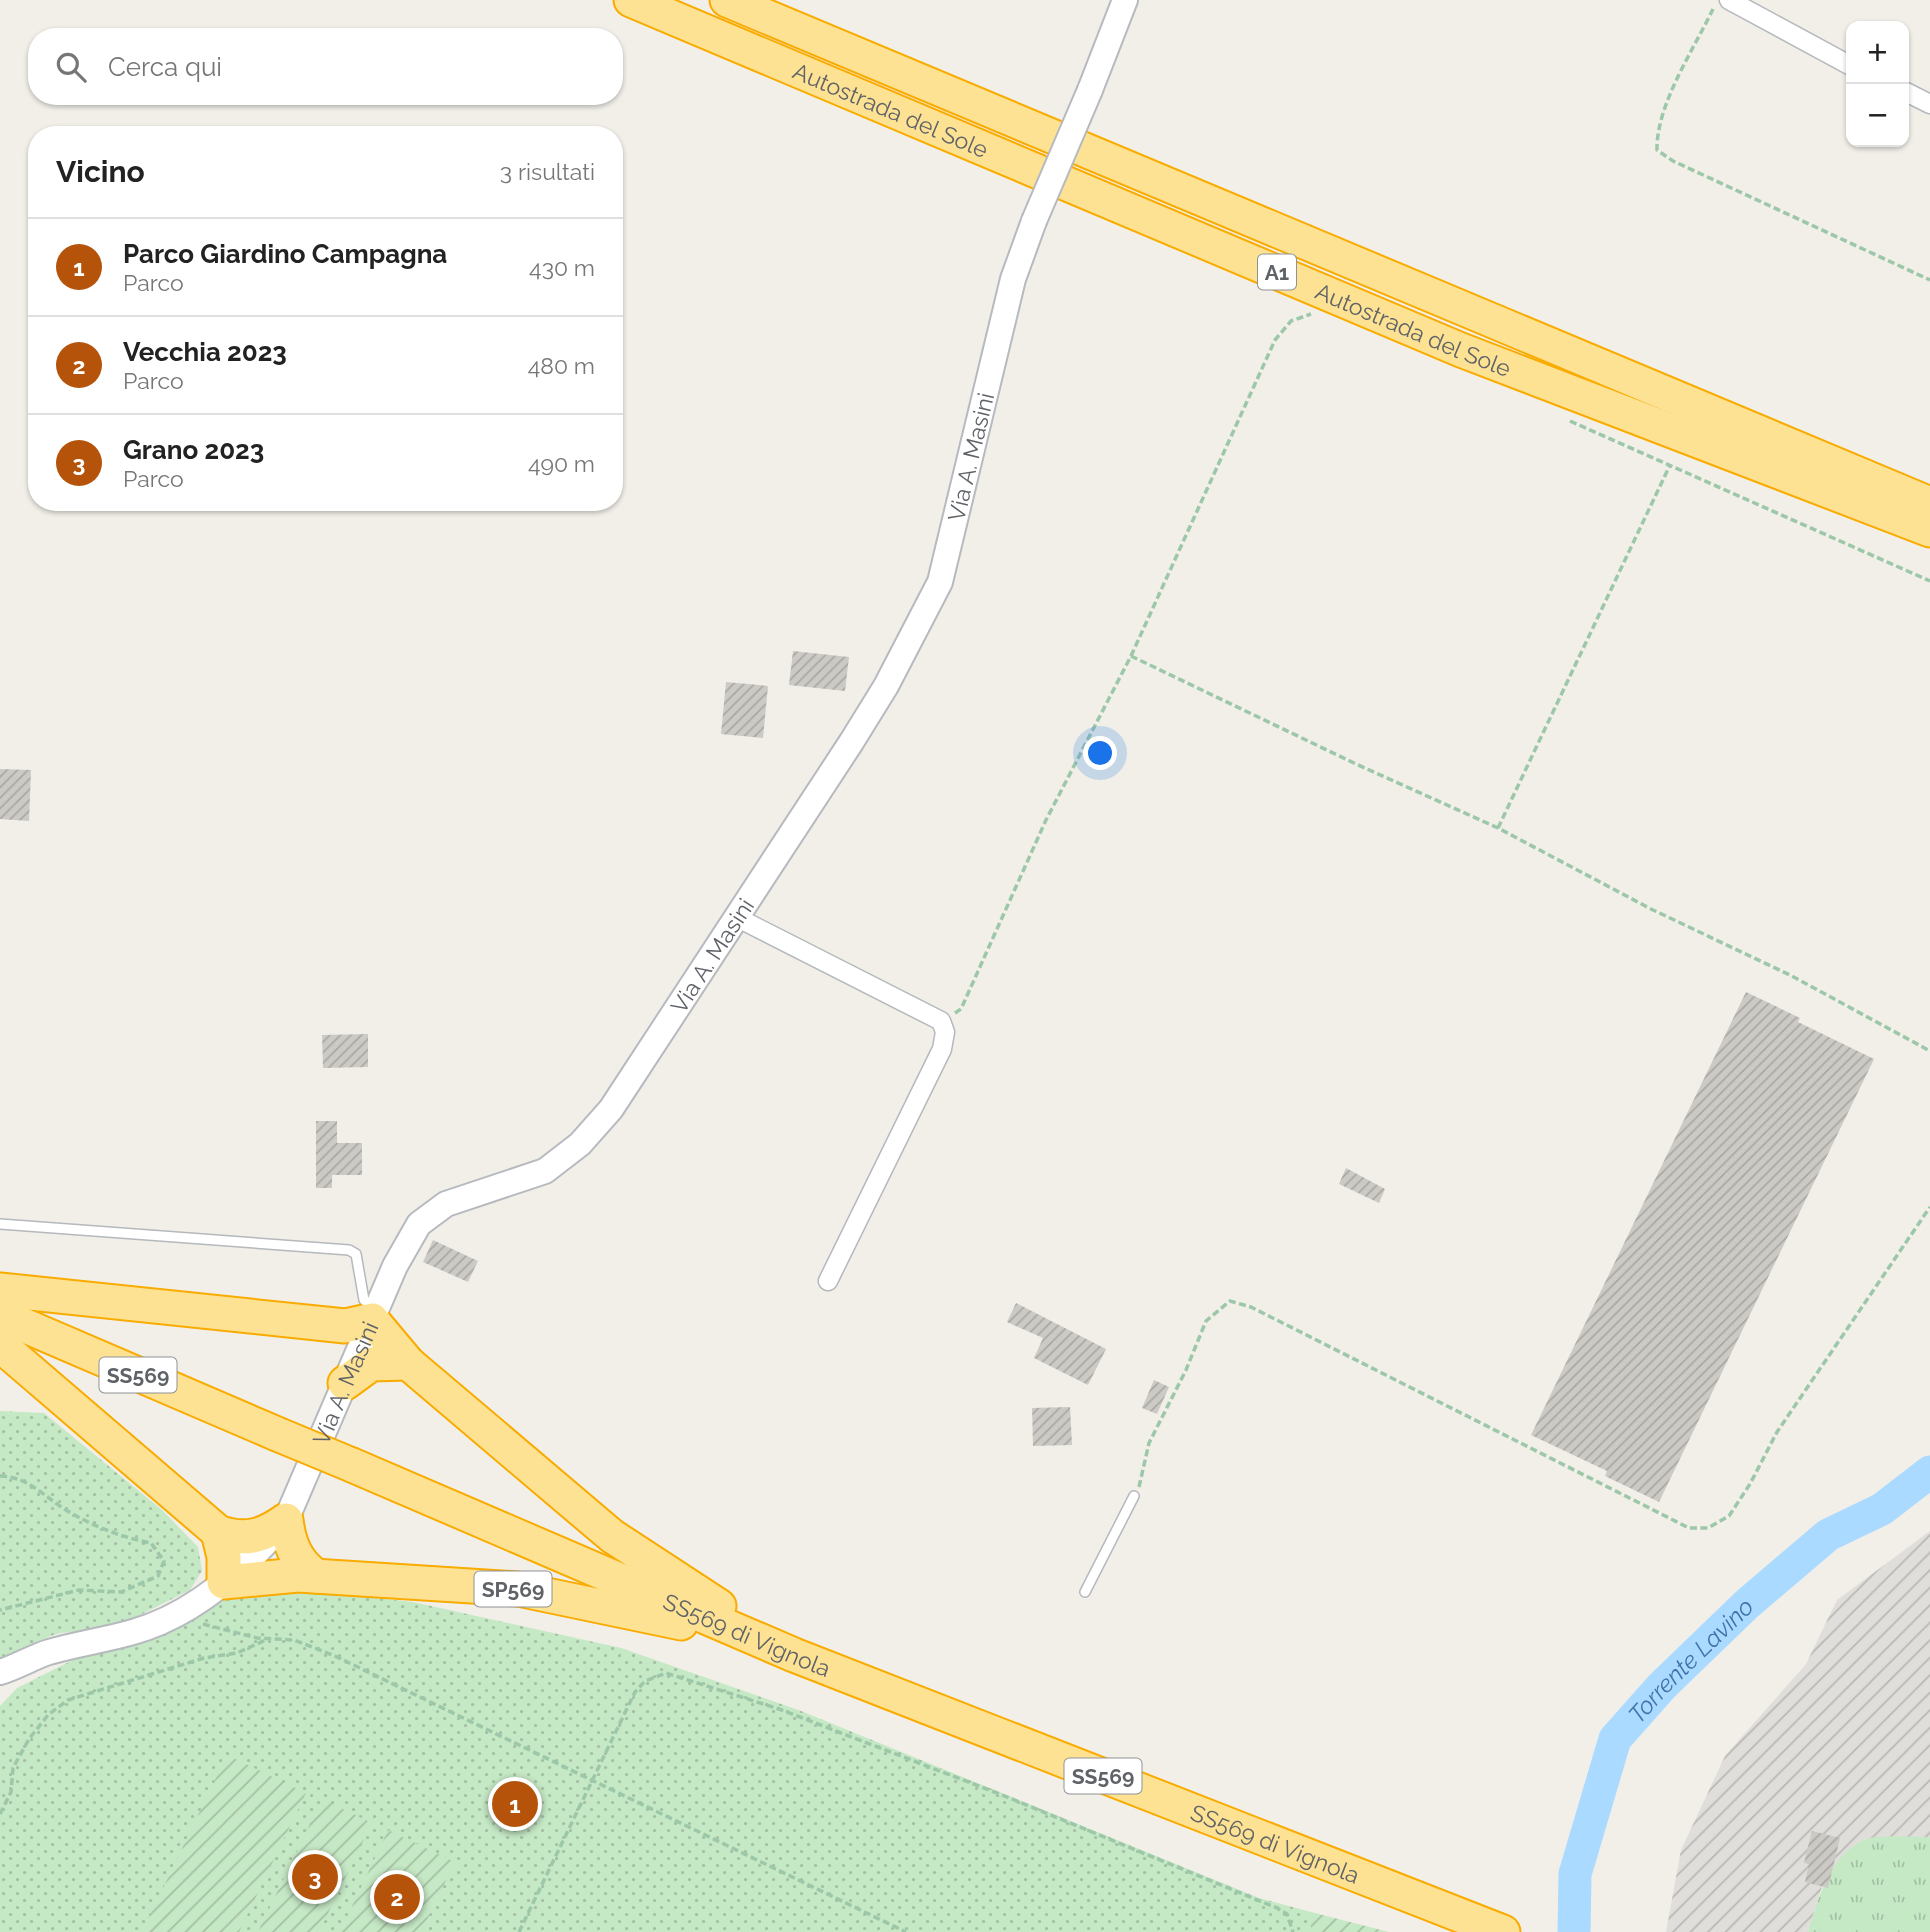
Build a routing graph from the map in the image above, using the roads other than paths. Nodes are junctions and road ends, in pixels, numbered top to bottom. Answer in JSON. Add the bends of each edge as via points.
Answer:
{"nodes":[{"id":1,"x":631,"y":0,"type":"edge"},
{"id":2,"x":727,"y":0,"type":"edge"},
{"id":3,"x":1125,"y":0,"type":"edge"},
{"id":4,"x":1729,"y":0,"type":"edge"},
{"id":5,"x":1846,"y":63,"type":"edge"},
{"id":6,"x":1909,"y":94,"type":"edge"},
{"id":7,"x":1930,"y":104,"type":"edge"},
{"id":8,"x":1930,"y":504,"type":"edge"},
{"id":9,"x":1930,"y":530,"type":"edge"},
{"id":10,"x":736,"y":917,"type":"junction"},
{"id":11,"x":0,"y":1224,"type":"edge"},
{"id":12,"x":828,"y":1281,"type":"dead end"},
{"id":13,"x":0,"y":1290,"type":"edge"},
{"id":14,"x":0,"y":1315,"type":"edge"},
{"id":15,"x":374,"y":1316,"type":"junction"},
{"id":16,"x":317,"y":1323,"type":"junction"},
{"id":17,"x":0,"y":1345,"type":"edge"},
{"id":18,"x":408,"y":1363,"type":"junction"},
{"id":19,"x":345,"y":1383,"type":"junction"},
{"id":20,"x":1133,"y":1496,"type":"road end"},
{"id":21,"x":286,"y":1520,"type":"junction"},
{"id":22,"x":218,"y":1532,"type":"junction"},
{"id":23,"x":316,"y":1576,"type":"junction"},
{"id":24,"x":225,"y":1582,"type":"junction"},
{"id":25,"x":1084,"y":1592,"type":"dead end"},
{"id":26,"x":794,"y":1655,"type":"junction"},
{"id":27,"x":9,"y":1669,"type":"edge"},
{"id":28,"x":0,"y":1685,"type":"edge"},
{"id":29,"x":1503,"y":1932,"type":"edge"}],
"edges":[{"from":1,"to":9,"type":"highway","name":"Autostrada del Sole","number":"A1","via":[[1461,350]]},
{"from":2,"to":8,"type":"highway","name":"Autostrada del Sole","number":"A1"},
{"from":3,"to":10,"type":"street","name":"Via A. Masini","bridge":true,"via":[[1013,279],[940,582],[887,686]]},
{"from":4,"to":5,"type":"street"},
{"from":6,"to":7,"type":"street"},
{"from":10,"to":12,"type":"street","via":[[941,1021],[945,1032],[942,1049]]},
{"from":10,"to":15,"type":"street","name":"Via A. Masini","via":[[611,1109],[580,1144],[545,1171],[446,1204],[419,1224],[394,1266]]},
{"from":11,"to":15,"type":"lane","via":[[349,1250],[356,1254],[364,1300]]},
{"from":13,"to":16,"type":"highway"},
{"from":14,"to":26,"type":"highway","name":"SS569 di Vignola","number":"SS569","bridge":true},
{"from":15,"to":16,"type":"highway","via":[[345,1326]]},
{"from":15,"to":18,"type":"highway","via":[[387,1343]]},
{"from":15,"to":19,"type":"street","name":"Via A. Masini"},
{"from":16,"to":19,"type":"highway","via":[[343,1355]]},
{"from":17,"to":22,"type":"highway"},
{"from":18,"to":19,"type":"highway","via":[[371,1364]]},
{"from":18,"to":26,"type":"highway","via":[[612,1536]]},
{"from":19,"to":21,"type":"street","name":"Via A. Masini"},
{"from":20,"to":25,"type":"lane"},
{"from":21,"to":22,"type":"highway","via":[[254,1537]]},
{"from":21,"to":23,"type":"highway","via":[[294,1552]]},
{"from":21,"to":24,"type":"street","name":"Via A. Masini"},
{"from":22,"to":24,"type":"highway"},
{"from":23,"to":24,"type":"highway","number":"SP569"},
{"from":23,"to":26,"type":"highway","number":"SP569","via":[[518,1589],[661,1617]]},
{"from":24,"to":27,"type":"street","name":"Via A. Masini","via":[[177,1613],[135,1632],[73,1645]]},
{"from":26,"to":29,"type":"highway","name":"SS569 di Vignola","number":"SS569"},
{"from":27,"to":28,"type":"street","name":"Via A. Masini"}]}
